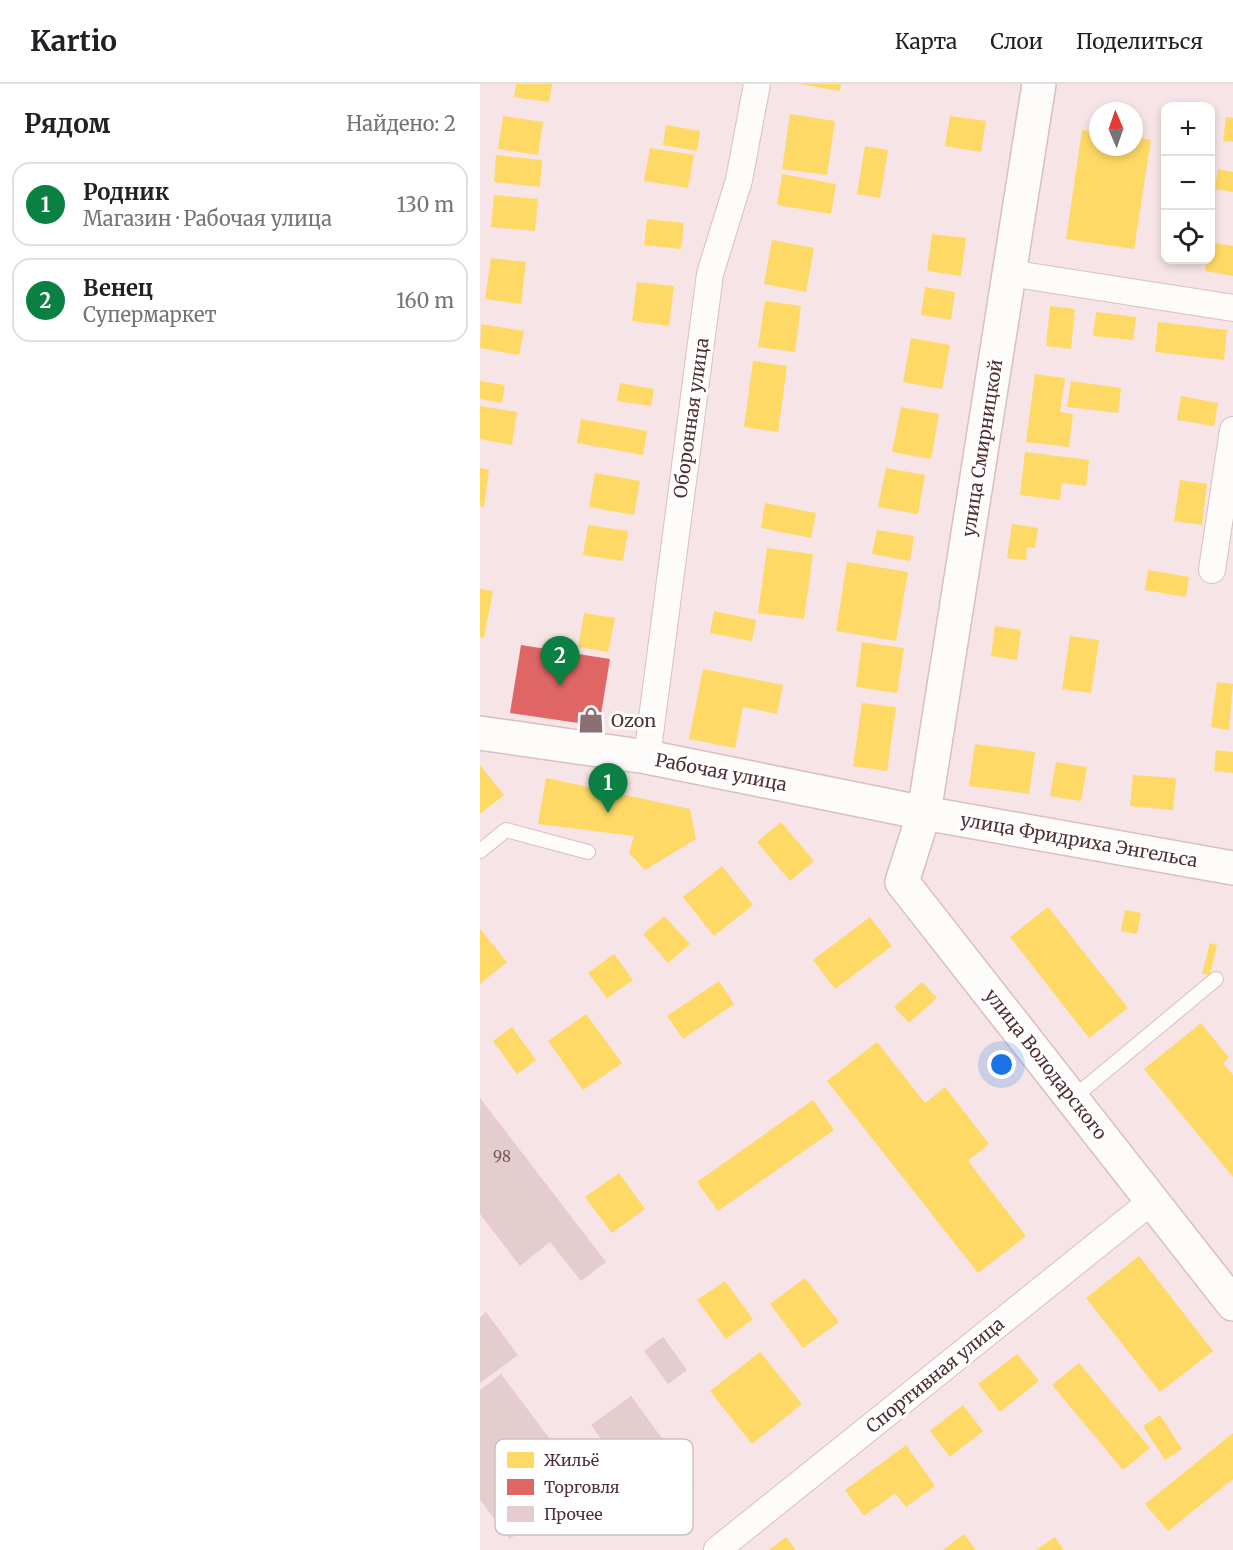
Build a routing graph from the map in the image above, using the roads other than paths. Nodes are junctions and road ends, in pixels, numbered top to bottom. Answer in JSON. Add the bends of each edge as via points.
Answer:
{"nodes":[{"id":1,"x":757,"y":84,"type":"edge"},
{"id":2,"x":1039,"y":84,"type":"edge"},
{"id":3,"x":1009,"y":273,"type":"junction"},
{"id":4,"x":1233,"y":308,"type":"edge"},
{"id":5,"x":1233,"y":430,"type":"edge"},
{"id":6,"x":1212,"y":570,"type":"dead end"},
{"id":7,"x":480,"y":733,"type":"edge"},
{"id":8,"x":647,"y":757,"type":"junction"},
{"id":9,"x":924,"y":813,"type":"junction"},
{"id":10,"x":480,"y":851,"type":"edge"},
{"id":11,"x":588,"y":852,"type":"dead end"},
{"id":12,"x":1233,"y":868,"type":"edge"},
{"id":13,"x":1216,"y":979,"type":"dead end"},
{"id":14,"x":1072,"y":1098,"type":"junction"},
{"id":15,"x":1153,"y":1200,"type":"junction"},
{"id":16,"x":1229,"y":1290,"type":"edge"},
{"id":17,"x":717,"y":1550,"type":"edge"}],
"edges":[{"from":1,"to":8,"type":"street","name":"Оборонная улица","via":[[739,180],[710,274]]},
{"from":2,"to":3,"type":"main road","name":"улица Смирницкой"},
{"from":3,"to":4,"type":"street"},
{"from":3,"to":9,"type":"main road","name":"улица Смирницкой"},
{"from":5,"to":6,"type":"street"},
{"from":7,"to":8,"type":"main road","name":"Рабочая улица"},
{"from":8,"to":9,"type":"main road","name":"Рабочая улица"},
{"from":9,"to":12,"type":"main road","name":"улица Фридриха Энгельса"},
{"from":9,"to":14,"type":"main road","name":"улица Володарского","via":[[902,882]]},
{"from":10,"to":11,"type":"lane","via":[[506,830]]},
{"from":13,"to":14,"type":"lane"},
{"from":14,"to":15,"type":"main road","name":"улица Володарского"},
{"from":15,"to":16,"type":"main road","name":"улица Володарского"},
{"from":15,"to":17,"type":"street","name":"Спортивная улица"}]}
